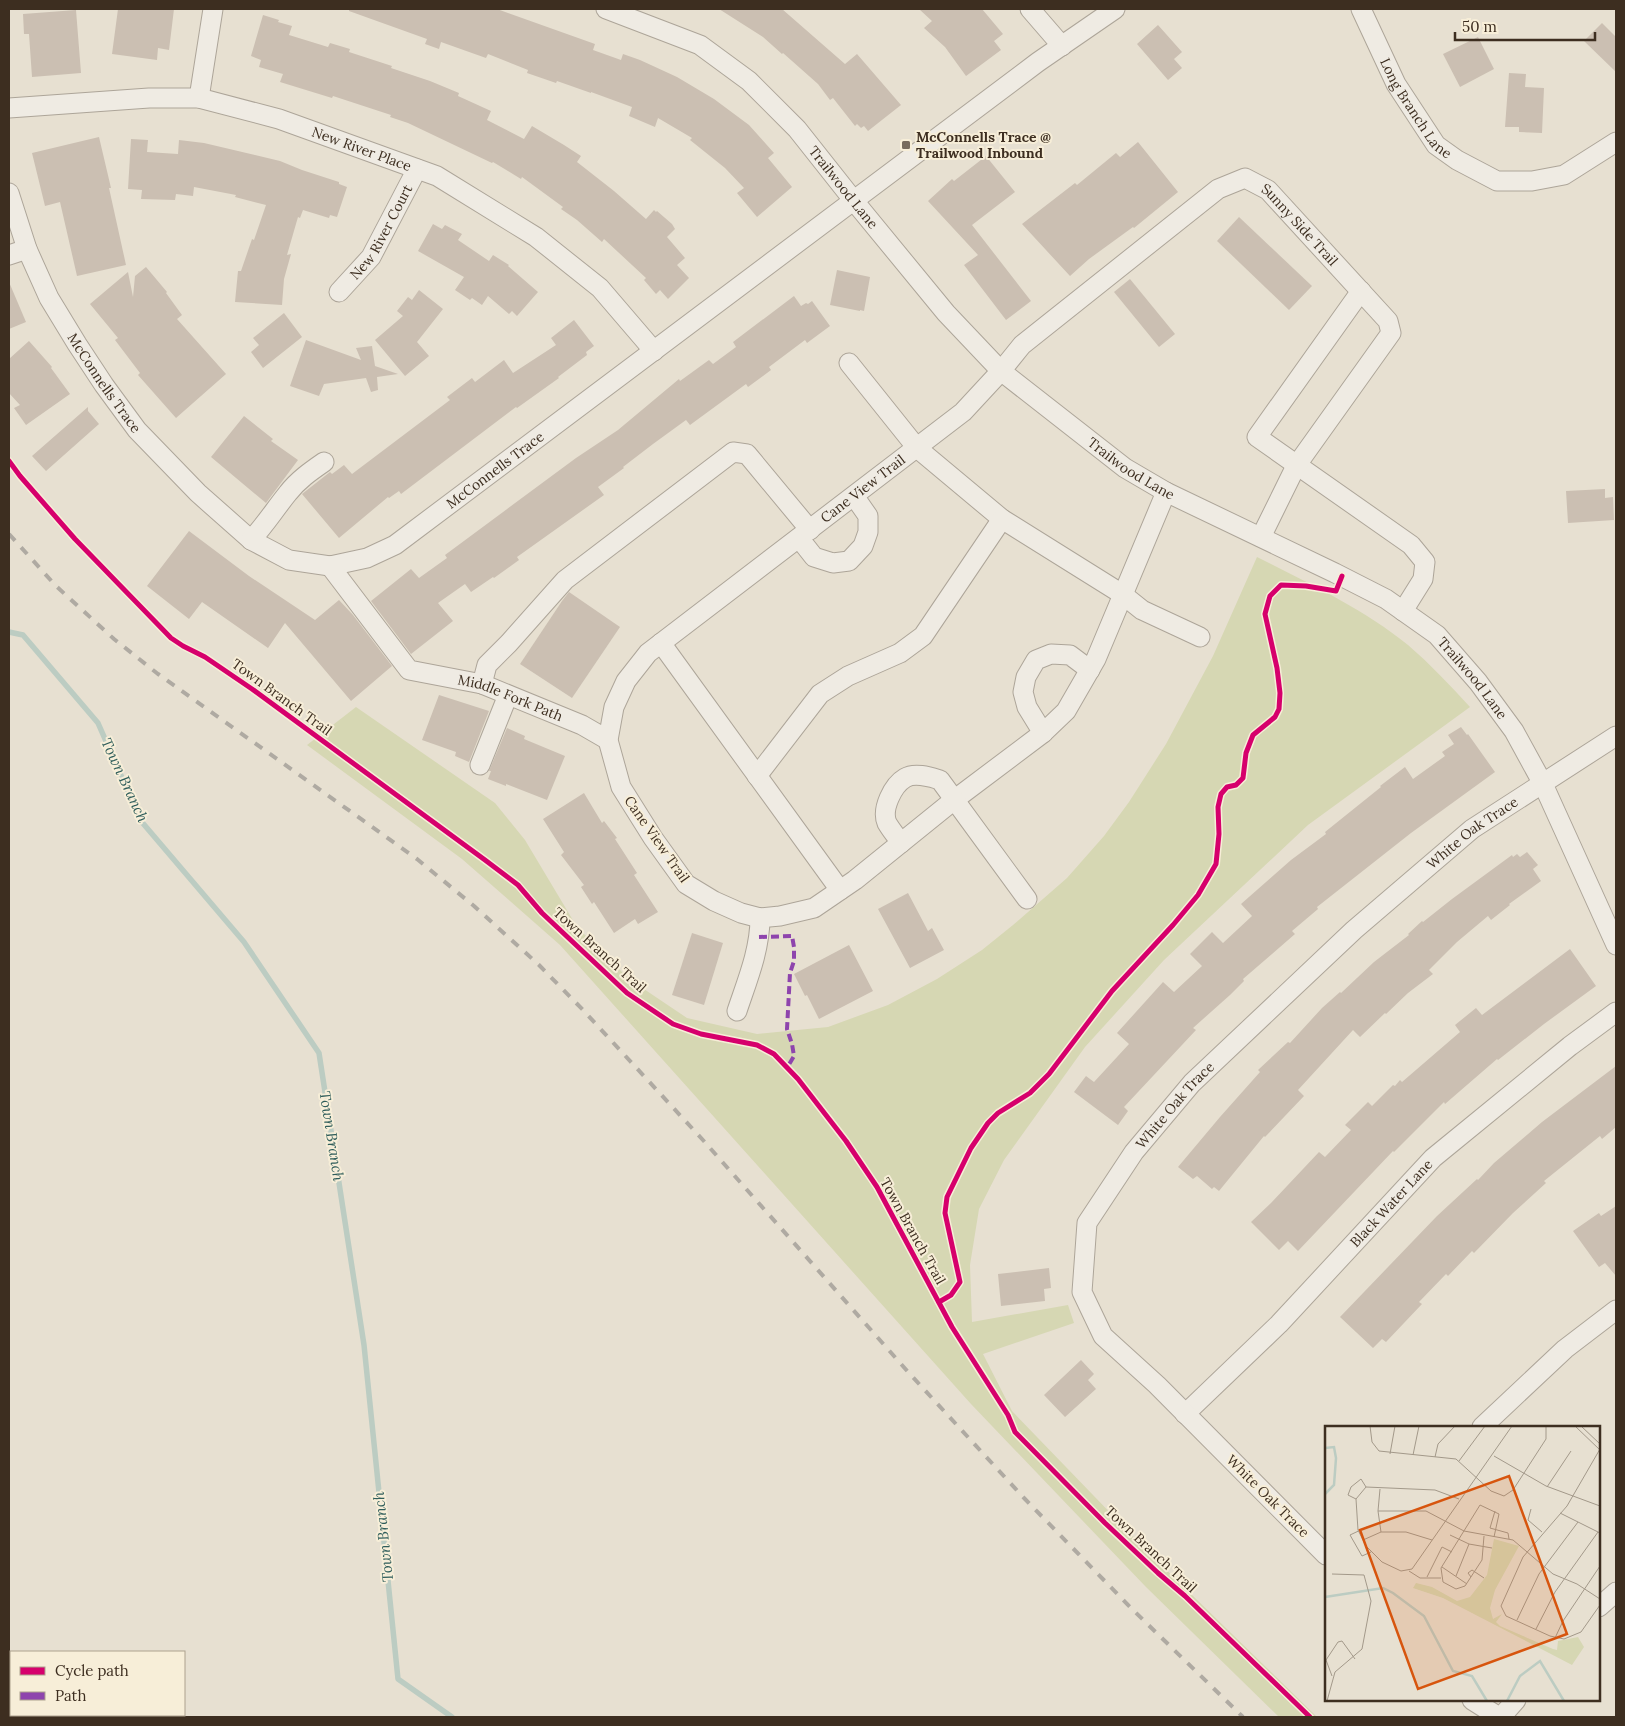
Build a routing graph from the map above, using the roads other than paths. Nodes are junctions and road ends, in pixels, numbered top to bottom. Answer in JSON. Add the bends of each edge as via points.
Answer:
{"nodes":[{"id":1,"x":213,"y":9,"type":"edge"},
{"id":2,"x":606,"y":9,"type":"edge"},
{"id":3,"x":1030,"y":9,"type":"edge"},
{"id":4,"x":1115,"y":9,"type":"edge"},
{"id":5,"x":1361,"y":9,"type":"edge"},
{"id":6,"x":1062,"y":46,"type":"junction"},
{"id":7,"x":199,"y":98,"type":"junction"},
{"id":8,"x":9,"y":108,"type":"edge"},
{"id":9,"x":1616,"y":142,"type":"edge"},
{"id":10,"x":417,"y":169,"type":"junction"},
{"id":11,"x":9,"y":193,"type":"edge"},
{"id":12,"x":854,"y":201,"type":"junction"},
{"id":13,"x":27,"y":248,"type":"junction"},
{"id":14,"x":9,"y":255,"type":"edge"},
{"id":15,"x":1361,"y":291,"type":"junction"},
{"id":16,"x":339,"y":292,"type":"dead end"},
{"id":17,"x":654,"y":351,"type":"junction"},
{"id":18,"x":849,"y":362,"type":"dead end"},
{"id":19,"x":1001,"y":371,"type":"junction"},
{"id":20,"x":917,"y":448,"type":"junction"},
{"id":21,"x":324,"y":462,"type":"dead end"},
{"id":22,"x":1296,"y":466,"type":"junction"},
{"id":23,"x":1166,"y":492,"type":"junction"},
{"id":24,"x":854,"y":496,"type":"junction"},
{"id":25,"x":1002,"y":519,"type":"junction"},
{"id":26,"x":805,"y":534,"type":"junction"},
{"id":27,"x":1261,"y":537,"type":"junction"},
{"id":28,"x":251,"y":540,"type":"junction"},
{"id":29,"x":330,"y":566,"type":"junction"},
{"id":30,"x":1122,"y":594,"type":"junction"},
{"id":31,"x":1403,"y":611,"type":"junction"},
{"id":32,"x":1200,"y":638,"type":"dead end"},
{"id":33,"x":661,"y":643,"type":"junction"},
{"id":34,"x":1090,"y":670,"type":"junction"},
{"id":35,"x":482,"y":684,"type":"junction"},
{"id":36,"x":508,"y":695,"type":"junction"},
{"id":37,"x":1043,"y":732,"type":"junction"},
{"id":38,"x":1616,"y":736,"type":"edge"},
{"id":39,"x":608,"y":740,"type":"junction"},
{"id":40,"x":480,"y":764,"type":"dead end"},
{"id":41,"x":757,"y":776,"type":"junction"},
{"id":42,"x":1543,"y":784,"type":"junction"},
{"id":43,"x":954,"y":800,"type":"junction"},
{"id":44,"x":901,"y":843,"type":"junction"},
{"id":45,"x":840,"y":890,"type":"junction"},
{"id":46,"x":1027,"y":898,"type":"dead end"},
{"id":47,"x":760,"y":918,"type":"junction"},
{"id":48,"x":1616,"y":945,"type":"edge"},
{"id":49,"x":737,"y":1011,"type":"dead end"},
{"id":50,"x":1616,"y":1012,"type":"edge"},
{"id":51,"x":1616,"y":1310,"type":"edge"},
{"id":52,"x":1185,"y":1414,"type":"junction"},
{"id":53,"x":1483,"y":1426,"type":"edge"},
{"id":54,"x":1325,"y":1554,"type":"edge"},
{"id":55,"x":1616,"y":1592,"type":"edge"},
{"id":56,"x":1600,"y":1607,"type":"edge"},
{"id":57,"x":1474,"y":1701,"type":"edge"},
{"id":58,"x":1515,"y":1701,"type":"edge"},
{"id":59,"x":1500,"y":1717,"type":"edge"}],
"edges":[{"from":1,"to":7,"type":"street"},
{"from":2,"to":12,"type":"street","name":"Trailwood Lane","via":[[700,46],[749,81],[797,129]]},
{"from":3,"to":6,"type":"street"},
{"from":4,"to":6,"type":"street","name":"McConnells Trace"},
{"from":5,"to":9,"type":"street","name":"Long Branch Lane","via":[[1396,84],[1436,146],[1497,181],[1532,181],[1564,175]]},
{"from":6,"to":12,"type":"street","name":"McConnells Trace"},
{"from":7,"to":8,"type":"street","name":"New River Place","via":[[150,98]]},
{"from":7,"to":10,"type":"street","name":"New River Place","via":[[279,120]]},
{"from":10,"to":16,"type":"street","name":"New River Court","via":[[371,258]]},
{"from":10,"to":17,"type":"street","name":"New River Place","via":[[437,176],[536,237],[600,288]]},
{"from":11,"to":13,"type":"street","name":"McConnells Trace"},
{"from":12,"to":17,"type":"street","name":"McConnells Trace"},
{"from":12,"to":19,"type":"street","name":"Trailwood Lane","via":[[946,314]]},
{"from":13,"to":14,"type":"street"},
{"from":13,"to":28,"type":"street","name":"McConnells Trace","via":[[72,336],[137,430],[198,493]]},
{"from":15,"to":19,"type":"street","name":"Sunny Side Trail","via":[[1268,190],[1245,178],[1218,189],[1022,344]]},
{"from":15,"to":22,"type":"street","name":"Sunny Side Trail","via":[[1388,321],[1391,333]]},
{"from":15,"to":22,"type":"street","via":[[1257,438]]},
{"from":17,"to":29,"type":"street","name":"McConnells Trace","via":[[395,545],[367,558]]},
{"from":18,"to":20,"type":"street"},
{"from":19,"to":20,"type":"street","name":"Cane View Trail","via":[[963,412]]},
{"from":19,"to":23,"type":"street","name":"Trailwood Lane","via":[[1125,468]]},
{"from":20,"to":24,"type":"street","name":"Cane View Trail"},
{"from":20,"to":25,"type":"street"},
{"from":21,"to":28,"type":"street","via":[[308,472],[288,492]]},
{"from":22,"to":27,"type":"street","name":"Sunny Side Trail"},
{"from":22,"to":31,"type":"street","via":[[1411,545],[1425,562],[1423,579]]},
{"from":23,"to":27,"type":"street","name":"Trailwood Lane"},
{"from":23,"to":30,"type":"street","name":"Cane View Trail"},
{"from":24,"to":26,"type":"street","name":"Cane View Trail"},
{"from":24,"to":26,"type":"street","via":[[868,516],[868,532],[863,546],[849,560],[833,563],[814,557]]},
{"from":25,"to":30,"type":"street"},
{"from":25,"to":41,"type":"street","via":[[923,636],[900,654],[848,676],[820,694]]},
{"from":26,"to":33,"type":"street","name":"Cane View Trail"},
{"from":26,"to":35,"type":"street","via":[[747,454],[733,452],[565,580],[486,665]]},
{"from":27,"to":31,"type":"street","name":"Trailwood Lane","via":[[1386,599]]},
{"from":28,"to":29,"type":"street","name":"McConnells Trace","via":[[289,560]]},
{"from":29,"to":35,"type":"street","name":"Middle Fork Path","via":[[409,670]]},
{"from":30,"to":32,"type":"street","via":[[1142,610]]},
{"from":30,"to":34,"type":"street","name":"Cane View Trail"},
{"from":31,"to":42,"type":"street","name":"Trailwood Lane","via":[[1437,635],[1478,682],[1514,731]]},
{"from":33,"to":39,"type":"street","name":"Cane View Trail","via":[[648,653],[626,681],[614,707]]},
{"from":33,"to":41,"type":"street"},
{"from":34,"to":37,"type":"street","name":"Cane View Trail","via":[[1066,711]]},
{"from":34,"to":37,"type":"street","via":[[1070,655],[1051,654],[1036,660],[1026,677],[1023,692],[1027,707]]},
{"from":35,"to":36,"type":"street","name":"Middle Fork Path"},
{"from":36,"to":39,"type":"street","name":"Middle Fork Path","via":[[582,725]]},
{"from":36,"to":40,"type":"street"},
{"from":37,"to":43,"type":"street","name":"Cane View Trail"},
{"from":38,"to":42,"type":"street","name":"White Oak Trace"},
{"from":39,"to":47,"type":"street","name":"Cane View Trail","via":[[620,787],[686,884],[714,901]]},
{"from":41,"to":45,"type":"street"},
{"from":42,"to":48,"type":"street","name":"Trailwood Lane"},
{"from":42,"to":52,"type":"street","name":"White Oak Trace","via":[[1472,830],[1354,930],[1192,1082],[1134,1152],[1087,1223],[1082,1292],[1103,1336]]},
{"from":43,"to":44,"type":"street","name":"Cane View Trail"},
{"from":43,"to":44,"type":"street","via":[[940,780],[921,775],[905,777],[892,792],[886,806],[887,822]]},
{"from":43,"to":46,"type":"street"},
{"from":44,"to":45,"type":"street","name":"Cane View Trail"},
{"from":45,"to":47,"type":"street","name":"Cane View Trail","via":[[814,908]]},
{"from":47,"to":49,"type":"street","via":[[755,955]]},
{"from":50,"to":52,"type":"street","name":"Black Water Lane","via":[[1433,1158],[1279,1324]]},
{"from":51,"to":53,"type":"street","via":[[1565,1349]]},
{"from":52,"to":54,"type":"street","name":"White Oak Trace"},
{"from":55,"to":56,"type":"street"},
{"from":57,"to":59,"type":"street"},
{"from":58,"to":59,"type":"street"}]}
